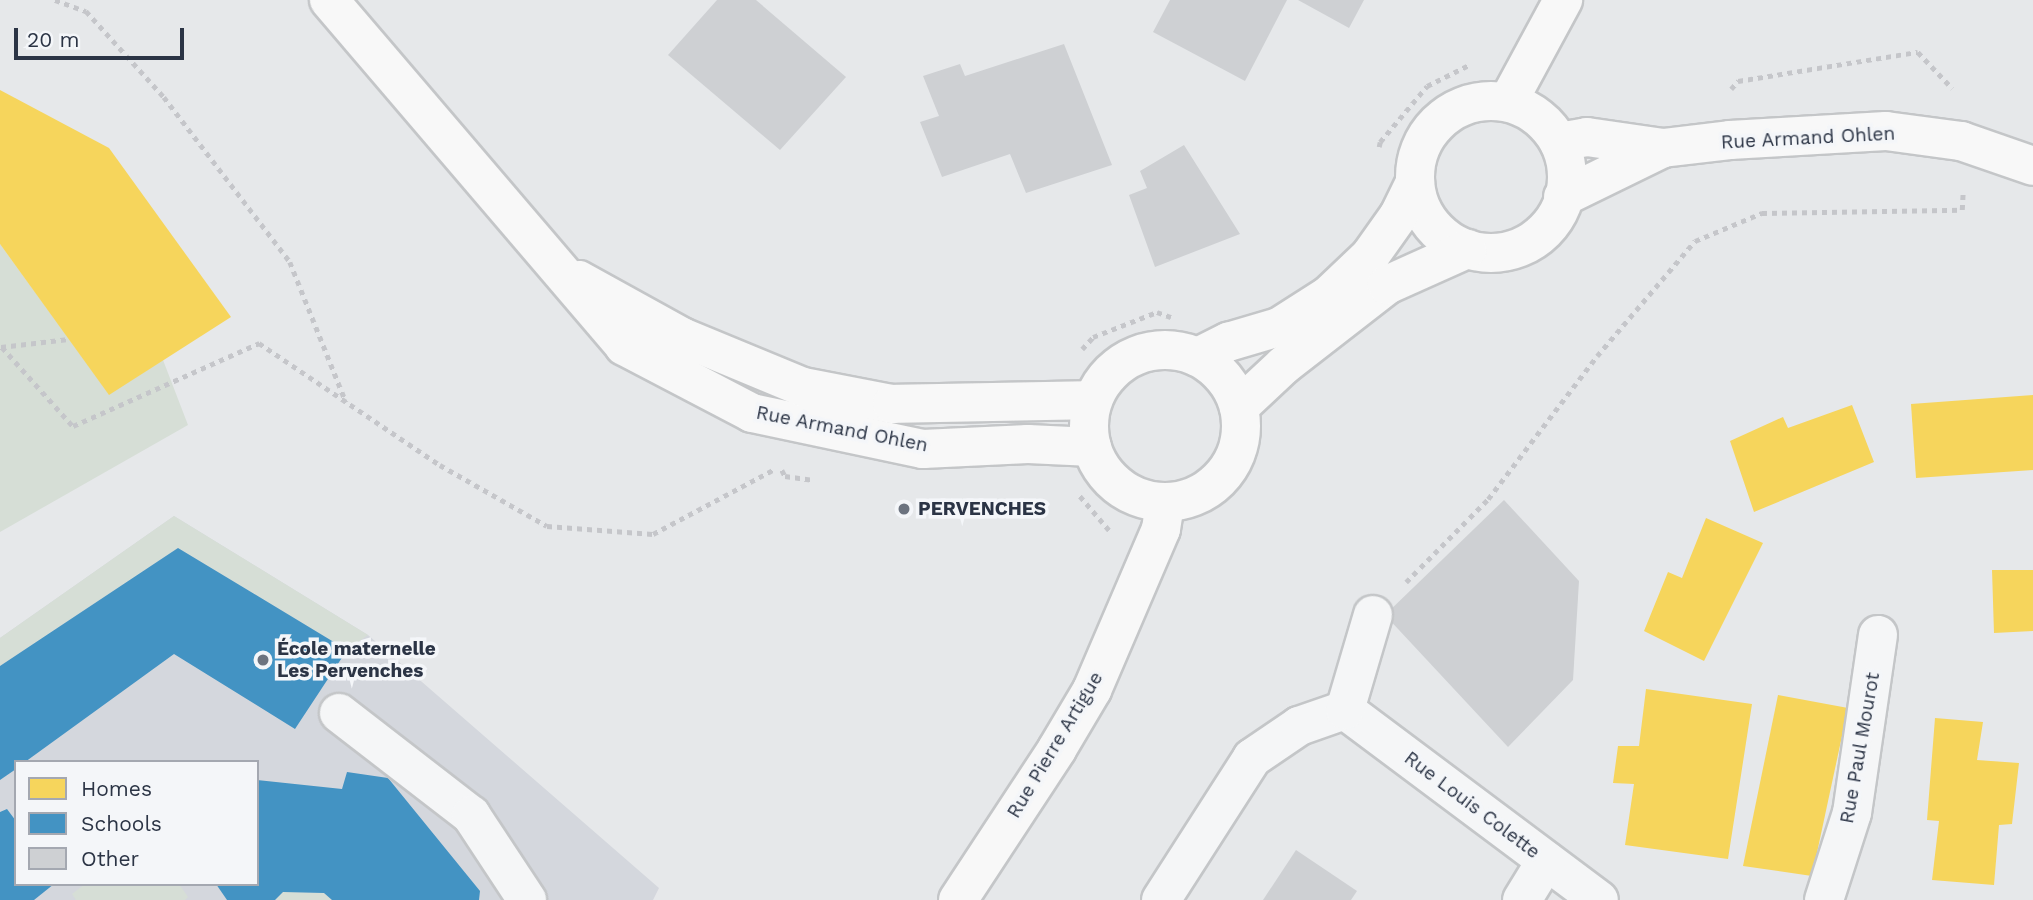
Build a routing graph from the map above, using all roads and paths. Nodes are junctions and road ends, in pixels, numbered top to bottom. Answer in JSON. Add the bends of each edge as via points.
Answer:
{"nodes":[{"id":1,"x":55,"y":0,"type":"edge"},
{"id":2,"x":329,"y":0,"type":"edge"},
{"id":3,"x":1563,"y":0,"type":"edge"},
{"id":4,"x":1481,"y":59,"type":"dead end"},
{"id":5,"x":1961,"y":91,"type":"dead end"},
{"id":6,"x":1724,"y":98,"type":"dead end"},
{"id":7,"x":1509,"y":100,"type":"junction"},
{"id":8,"x":1559,"y":142,"type":"junction"},
{"id":9,"x":1662,"y":148,"type":"junction"},
{"id":10,"x":1379,"y":154,"type":"dead end"},
{"id":11,"x":2033,"y":166,"type":"edge"},
{"id":12,"x":1415,"y":182,"type":"junction"},
{"id":13,"x":1963,"y":186,"type":"dead end"},
{"id":14,"x":1563,"y":197,"type":"junction"},
{"id":15,"x":1466,"y":249,"type":"junction"},
{"id":16,"x":559,"y":269,"type":"junction"},
{"id":17,"x":1182,"y":320,"type":"dead end"},
{"id":18,"x":69,"y":339,"type":"dead end"},
{"id":19,"x":1,"y":347,"type":"edge"},
{"id":20,"x":1075,"y":356,"type":"dead end"},
{"id":21,"x":1198,"y":357,"type":"junction"},
{"id":22,"x":1093,"y":400,"type":"junction"},
{"id":23,"x":347,"y":403,"type":"junction"},
{"id":24,"x":1239,"y":407,"type":"junction"},
{"id":25,"x":1092,"y":447,"type":"junction"},
{"id":26,"x":780,"y":466,"type":"dead end"},
{"id":27,"x":1165,"y":504,"type":"junction"},
{"id":28,"x":1373,"y":615,"type":"joint"},
{"id":29,"x":1878,"y":635,"type":"dead end"},
{"id":30,"x":1345,"y":710,"type":"junction"},
{"id":31,"x":339,"y":713,"type":"dead end"},
{"id":32,"x":1546,"y":861,"type":"junction"},
{"id":33,"x":527,"y":900,"type":"edge"},
{"id":34,"x":958,"y":900,"type":"edge"},
{"id":35,"x":1161,"y":900,"type":"edge"},
{"id":36,"x":1522,"y":900,"type":"edge"},
{"id":37,"x":1599,"y":900,"type":"edge"},
{"id":38,"x":1824,"y":900,"type":"edge"}],
"edges":[{"from":1,"to":23,"type":"path","via":[[86,11],[164,97],[290,262]]},
{"from":2,"to":16,"type":"main road","name":"Rue Armand Ohlen"},
{"from":3,"to":7,"type":"main road"},
{"from":4,"to":10,"type":"path","via":[[1427,86],[1380,142]]},
{"from":5,"to":6,"type":"path","via":[[1950,88],[1918,52],[1738,81]]},
{"from":7,"to":8,"type":"main road","via":[[1544,122]]},
{"from":7,"to":12,"type":"main road","via":[[1457,108],[1438,121],[1416,159]]},
{"from":8,"to":9,"type":"main road","name":"Rue Armand Ohlen","via":[[1587,137]]},
{"from":8,"to":14,"type":"main road","via":[[1567,179]]},
{"from":9,"to":11,"type":"main road","name":"Rue Armand Ohlen","via":[[1886,131],[1961,141]]},
{"from":9,"to":14,"type":"main road","name":"Rue Armand Ohlen"},
{"from":12,"to":15,"type":"main road","via":[[1420,207],[1430,223]]},
{"from":12,"to":21,"type":"main road","via":[[1370,256],[1329,295],[1279,327],[1228,342]]},
{"from":13,"to":28,"type":"path","via":[[1962,209],[1762,213],[1695,241],[1597,356],[1488,499]]},
{"from":14,"to":15,"type":"main road","via":[[1554,219],[1525,243],[1491,253]]},
{"from":15,"to":24,"type":"main road","via":[[1387,285],[1284,365]]},
{"from":16,"to":22,"type":"main road","name":"Rue Armand Ohlen","via":[[682,337],[803,387],[892,404]]},
{"from":16,"to":25,"type":"main road","name":"Rue Armand Ohlen","via":[[624,346],[752,413],[923,449],[1028,444]]},
{"from":17,"to":20,"type":"path","via":[[1157,313],[1093,337]]},
{"from":18,"to":19,"type":"path"},
{"from":19,"to":23,"type":"path","via":[[73,426],[259,343]]},
{"from":21,"to":22,"type":"main road","via":[[1173,350],[1148,352],[1124,361],[1106,378]]},
{"from":21,"to":24,"type":"main road","via":[[1223,377]]},
{"from":22,"to":25,"type":"main road","via":[[1089,423]]},
{"from":23,"to":26,"type":"path","via":[[440,465],[547,526],[653,534]]},
{"from":24,"to":27,"type":"main road","via":[[1241,432],[1235,457],[1220,479],[1199,495]]},
{"from":25,"to":27,"type":"main road","via":[[1114,484],[1132,496]]},
{"from":27,"to":34,"type":"main road","name":"Rue Pierre Artigue","via":[[1161,529],[1092,690]]},
{"from":28,"to":30,"type":"street"},
{"from":29,"to":38,"type":"street","name":"Rue Paul Mourot","via":[[1852,813]]},
{"from":30,"to":32,"type":"street","name":"Rue Louis Colette"},
{"from":30,"to":35,"type":"street","via":[[1298,726],[1252,758]]},
{"from":31,"to":33,"type":"street","via":[[471,814]]},
{"from":32,"to":36,"type":"street"},
{"from":32,"to":37,"type":"street","name":"Rue Louis Colette"}]}
